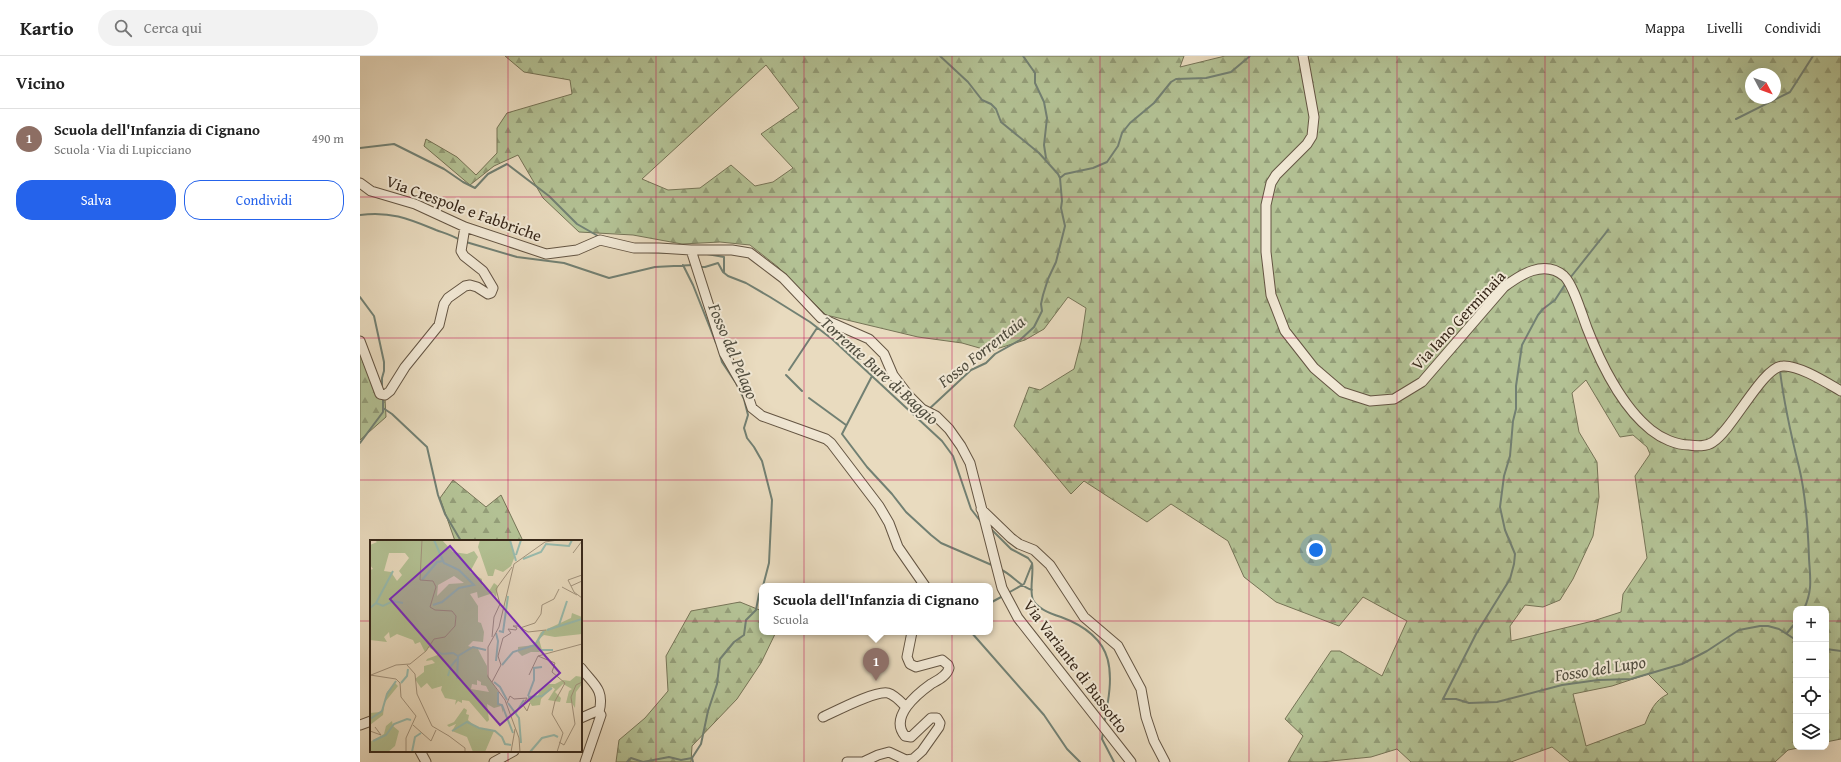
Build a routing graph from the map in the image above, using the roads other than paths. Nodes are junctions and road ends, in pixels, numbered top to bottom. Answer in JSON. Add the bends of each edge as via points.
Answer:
{"nodes":[{"id":1,"x":1303,"y":56,"type":"edge"},
{"id":2,"x":360,"y":183,"type":"edge"},
{"id":3,"x":464,"y":229,"type":"junction"},
{"id":4,"x":692,"y":254,"type":"junction"},
{"id":5,"x":360,"y":341,"type":"edge"},
{"id":6,"x":1841,"y":391,"type":"edge"},
{"id":7,"x":982,"y":513,"type":"junction"},
{"id":8,"x":990,"y":540,"type":"joint"},
{"id":9,"x":923,"y":583,"type":"edge"},
{"id":10,"x":911,"y":635,"type":"edge"},
{"id":11,"x":582,"y":669,"type":"edge"},
{"id":12,"x":906,"y":707,"type":"junction"},
{"id":13,"x":599,"y":712,"type":"junction"},
{"id":14,"x":823,"y":717,"type":"dead end"},
{"id":15,"x":582,"y":718,"type":"edge"},
{"id":16,"x":370,"y":721,"type":"edge"},
{"id":17,"x":360,"y":725,"type":"edge"},
{"id":18,"x":421,"y":752,"type":"edge"},
{"id":19,"x":512,"y":752,"type":"edge"},
{"id":20,"x":885,"y":753,"type":"junction"},
{"id":21,"x":426,"y":762,"type":"edge"},
{"id":22,"x":494,"y":762,"type":"edge"},
{"id":23,"x":585,"y":762,"type":"edge"},
{"id":24,"x":848,"y":762,"type":"edge"},
{"id":25,"x":880,"y":762,"type":"edge"},
{"id":26,"x":1131,"y":762,"type":"edge"},
{"id":27,"x":1165,"y":762,"type":"edge"}],
"edges":[{"from":1,"to":6,"type":"street","name":"Via Iano Germinaia","via":[[1314,117],[1312,136],[1276,175],[1268,191],[1266,252],[1270,295],[1285,331],[1314,368],[1342,392],[1370,401],[1394,399],[1422,382],[1504,287],[1534,269],[1553,271],[1564,276],[1615,388],[1630,410],[1651,430],[1668,440],[1681,445],[1700,446],[1712,443],[1723,433],[1769,372],[1782,366],[1795,367]]},
{"from":2,"to":3,"type":"street","name":"Via Crespole e Fabbriche","via":[[371,191],[408,201]]},
{"from":3,"to":4,"type":"street","name":"Via Crespole e Fabbriche","via":[[546,254],[577,250],[600,240],[634,248],[658,248]]},
{"from":3,"to":5,"type":"street","via":[[461,248],[464,256],[488,276],[493,288],[491,293],[488,294],[470,285],[448,298],[439,325],[385,395],[380,394]]},
{"from":4,"to":7,"type":"street","name":"Via Crespole e Fabbriche","via":[[732,250],[750,254],[783,278],[821,318],[869,339],[884,354],[893,375],[909,396],[950,429],[970,463]]},
{"from":4,"to":9,"type":"street","via":[[724,353],[747,393],[752,408],[762,416],[831,443],[879,506],[898,547]]},
{"from":7,"to":8,"type":"street","name":"Via Crespole e Fabbriche"},
{"from":7,"to":27,"type":"street","via":[[1011,538],[1034,550],[1050,565],[1084,617],[1118,646],[1141,689],[1146,717]]},
{"from":8,"to":26,"type":"street","name":"Via Variante di Bussotto","via":[[1002,588],[1018,618]]},
{"from":10,"to":12,"type":"street","via":[[907,657],[910,664],[916,667],[942,660],[949,668],[946,674]]},
{"from":11,"to":13,"type":"street","via":[[597,686],[601,695]]},
{"from":12,"to":14,"type":"street","via":[[886,693],[866,698]]},
{"from":12,"to":20,"type":"street","via":[[900,718],[904,736],[914,735],[931,718],[937,718],[939,727],[913,759],[906,760],[892,753]]},
{"from":13,"to":15,"type":"street"},
{"from":13,"to":23,"type":"street","via":[[601,715],[597,730]]},
{"from":16,"to":17,"type":"street"},
{"from":18,"to":21,"type":"street"},
{"from":19,"to":22,"type":"street"},
{"from":20,"to":24,"type":"street","via":[[862,762]]},
{"from":20,"to":25,"type":"street"}]}
